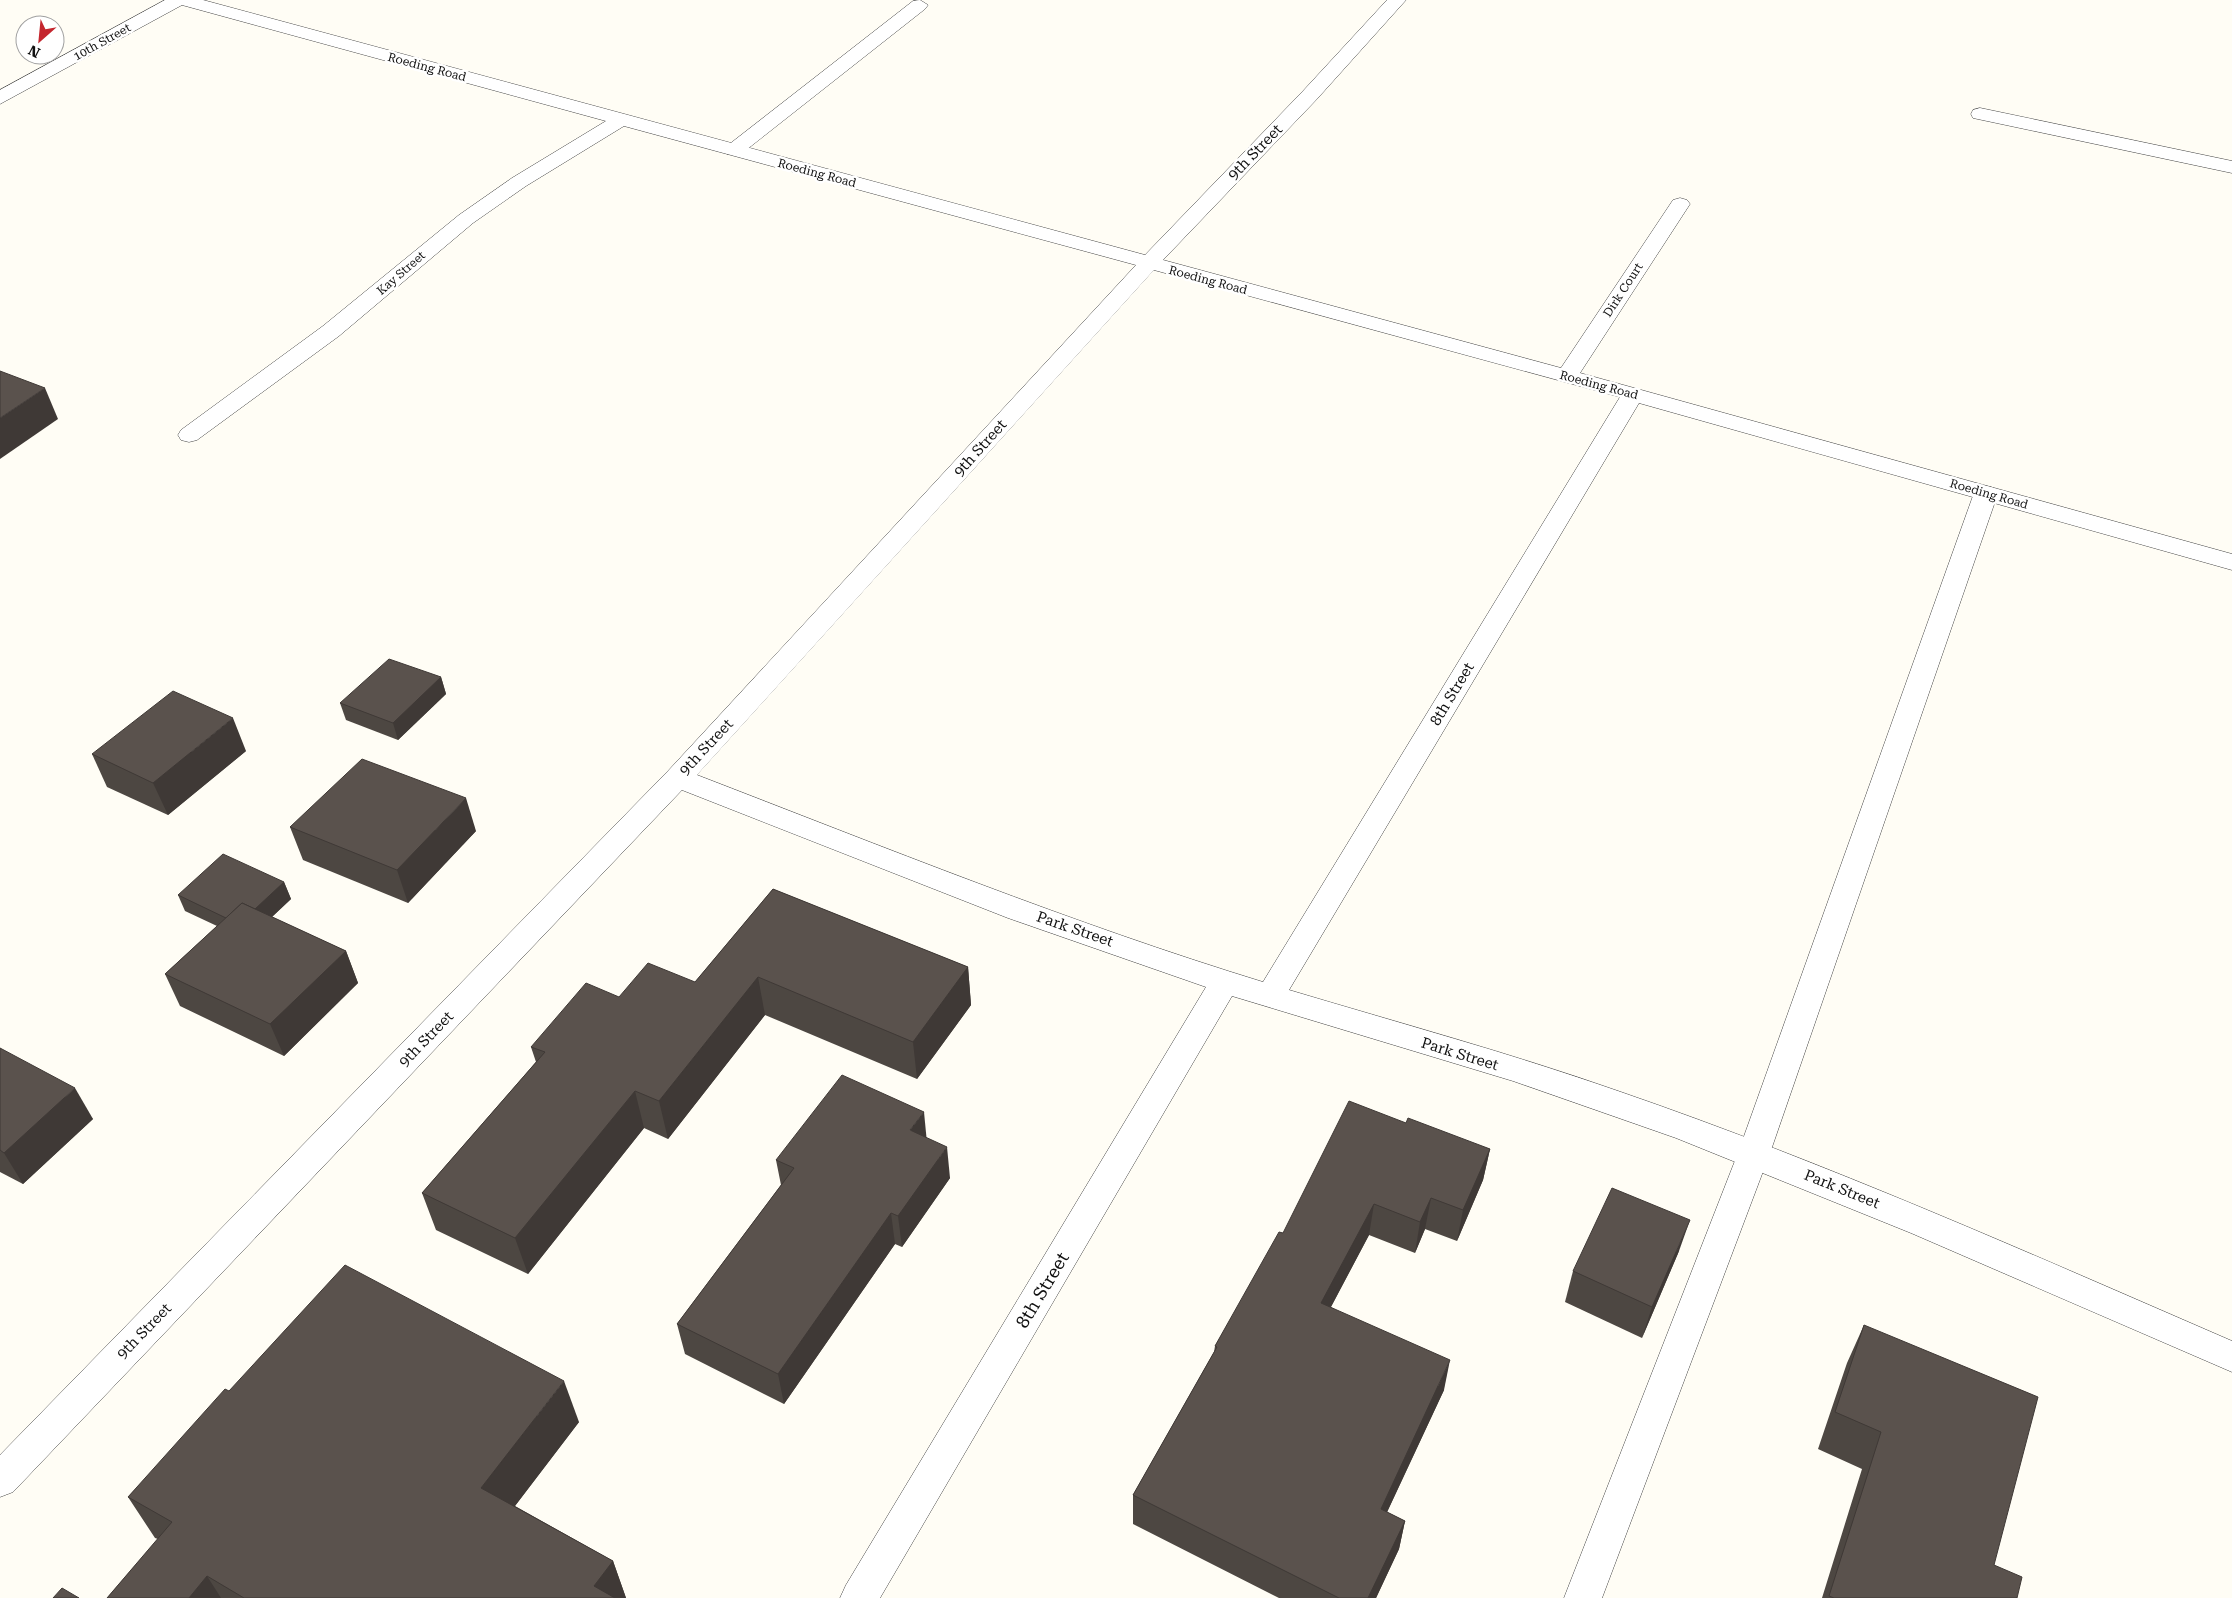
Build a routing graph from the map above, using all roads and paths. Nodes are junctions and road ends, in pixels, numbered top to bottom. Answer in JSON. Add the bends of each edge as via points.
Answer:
{"nodes":[{"id":1,"x":178,"y":0,"type":"edge"},
{"id":2,"x":183,"y":0,"type":"edge"},
{"id":3,"x":1397,"y":0,"type":"edge"},
{"id":4,"x":919,"y":5,"type":"dead end"},
{"id":5,"x":0,"y":98,"type":"edge"},
{"id":6,"x":1980,"y":114,"type":"dead end"},
{"id":7,"x":620,"y":120,"type":"junction"},
{"id":8,"x":734,"y":150,"type":"junction"},
{"id":9,"x":2232,"y":167,"type":"edge"},
{"id":10,"x":1680,"y":204,"type":"dead end"},
{"id":11,"x":1149,"y":264,"type":"junction"},
{"id":12,"x":1566,"y":376,"type":"junction"},
{"id":13,"x":1633,"y":394,"type":"junction"},
{"id":14,"x":189,"y":435,"type":"dead end"},
{"id":15,"x":1986,"y":494,"type":"junction"},
{"id":16,"x":2232,"y":562,"type":"edge"},
{"id":17,"x":678,"y":778,"type":"junction"},
{"id":18,"x":1225,"y":982,"type":"junction"},
{"id":19,"x":1271,"y":995,"type":"junction"},
{"id":20,"x":1754,"y":1153,"type":"junction"},
{"id":21,"x":2232,"y":1357,"type":"edge"},
{"id":22,"x":0,"y":1480,"type":"edge"},
{"id":23,"x":859,"y":1598,"type":"edge"},
{"id":24,"x":1583,"y":1598,"type":"edge"}],
"edges":[{"from":1,"to":5,"type":"street","name":"10th Street"},
{"from":2,"to":7,"type":"street","name":"Roeding Road"},
{"from":3,"to":11,"type":"street","name":"9th Street"},
{"from":4,"to":8,"type":"street"},
{"from":6,"to":9,"type":"street"},
{"from":7,"to":8,"type":"street","name":"Roeding Road"},
{"from":7,"to":14,"type":"street","name":"Kay Street","via":[[466,219],[331,331]]},
{"from":8,"to":11,"type":"street","name":"Roeding Road"},
{"from":10,"to":12,"type":"street","name":"Dirk Court"},
{"from":11,"to":12,"type":"street","name":"Roeding Road"},
{"from":11,"to":17,"type":"street","name":"9th Street"},
{"from":12,"to":13,"type":"street","name":"Roeding Road"},
{"from":13,"to":15,"type":"street","name":"Roeding Road"},
{"from":13,"to":19,"type":"street","name":"8th Street"},
{"from":15,"to":16,"type":"street","name":"Roeding Road"},
{"from":15,"to":20,"type":"street"},
{"from":17,"to":18,"type":"street","name":"Park Street","via":[[1016,908]]},
{"from":17,"to":22,"type":"street","name":"9th Street"},
{"from":18,"to":19,"type":"street","name":"Park Street"},
{"from":18,"to":23,"type":"street","name":"8th Street"},
{"from":19,"to":20,"type":"street","name":"Park Street","via":[[1604,1098]]},
{"from":20,"to":21,"type":"street","name":"Park Street","via":[[1955,1235]]},
{"from":20,"to":24,"type":"street"}]}
